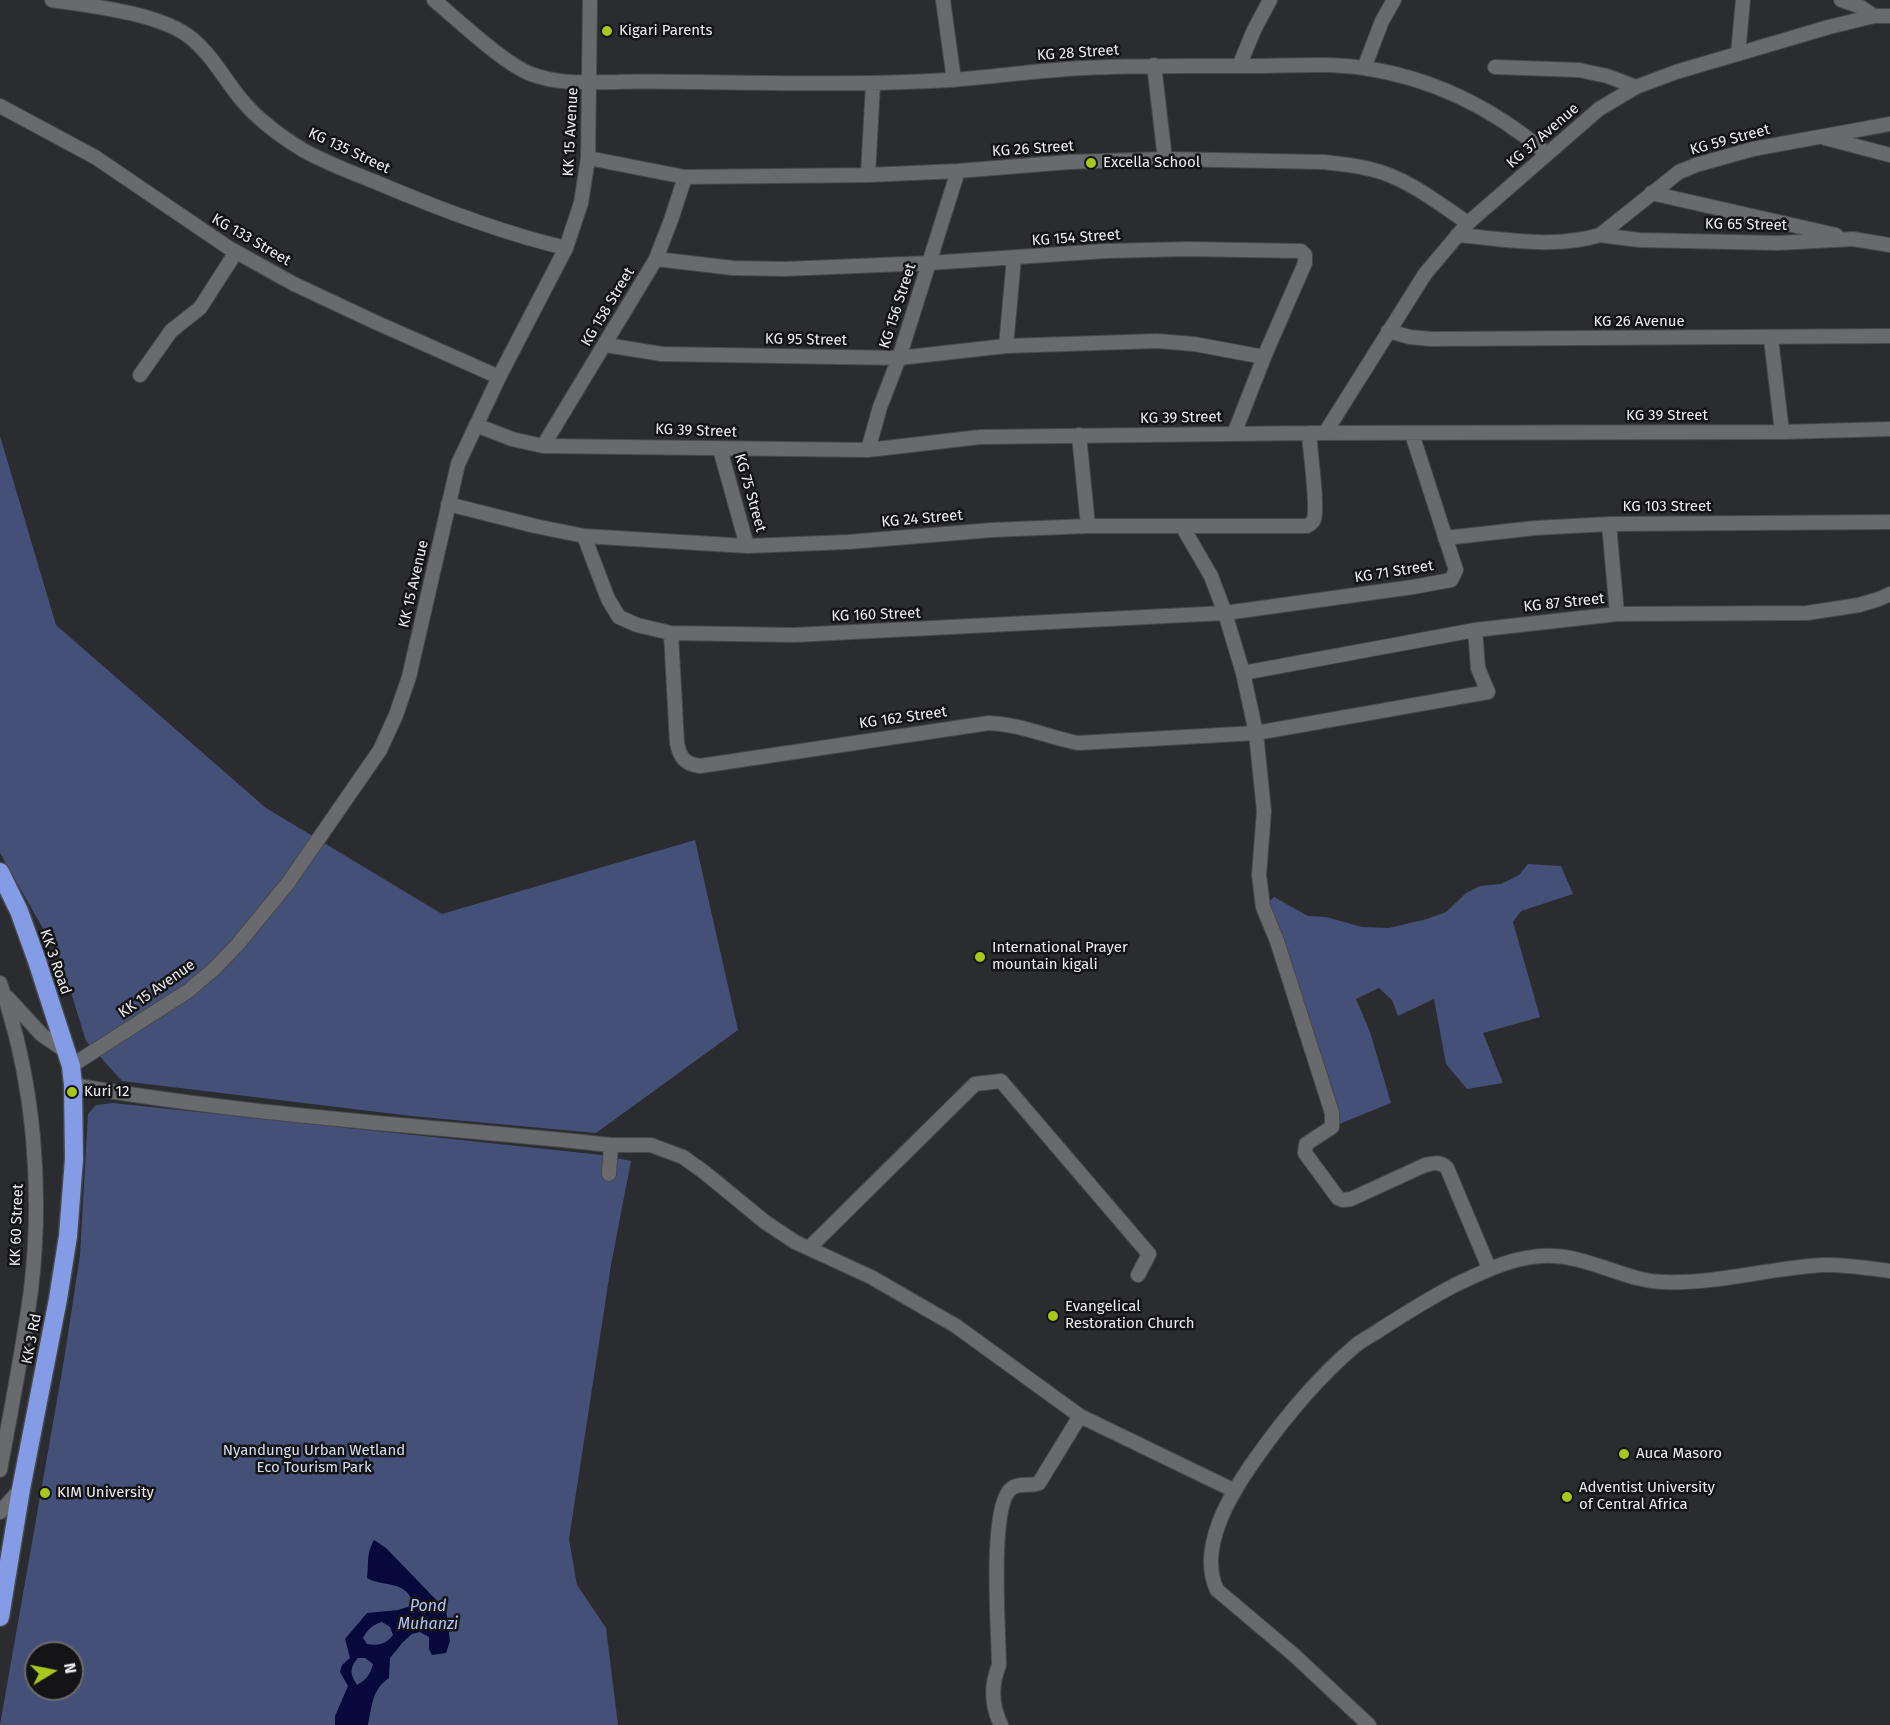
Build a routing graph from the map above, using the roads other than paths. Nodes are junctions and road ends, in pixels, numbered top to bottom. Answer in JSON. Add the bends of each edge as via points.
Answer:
{"nodes":[{"id":1,"x":52,"y":0,"type":"edge"},
{"id":2,"x":434,"y":0,"type":"edge"},
{"id":3,"x":590,"y":0,"type":"edge"},
{"id":4,"x":943,"y":0,"type":"edge"},
{"id":5,"x":1270,"y":0,"type":"edge"},
{"id":6,"x":1394,"y":0,"type":"edge"},
{"id":7,"x":1743,"y":0,"type":"edge"},
{"id":8,"x":1841,"y":0,"type":"edge"},
{"id":9,"x":1874,"y":16,"type":"junction"},
{"id":10,"x":1890,"y":16,"type":"edge"},
{"id":11,"x":1738,"y":54,"type":"junction"},
{"id":12,"x":1154,"y":65,"type":"junction"},
{"id":13,"x":1239,"y":66,"type":"junction"},
{"id":14,"x":1495,"y":67,"type":"dead end"},
{"id":15,"x":1364,"y":68,"type":"junction"},
{"id":16,"x":954,"y":80,"type":"junction"},
{"id":17,"x":590,"y":82,"type":"junction"},
{"id":18,"x":873,"y":84,"type":"junction"},
{"id":19,"x":1636,"y":87,"type":"junction"},
{"id":20,"x":0,"y":105,"type":"edge"},
{"id":21,"x":1890,"y":124,"type":"edge"},
{"id":22,"x":1822,"y":137,"type":"junction"},
{"id":23,"x":1546,"y":153,"type":"junction"},
{"id":24,"x":1890,"y":154,"type":"edge"},
{"id":25,"x":588,"y":158,"type":"junction"},
{"id":26,"x":1165,"y":159,"type":"junction"},
{"id":27,"x":958,"y":171,"type":"junction"},
{"id":28,"x":868,"y":175,"type":"junction"},
{"id":29,"x":685,"y":177,"type":"junction"},
{"id":30,"x":1651,"y":193,"type":"junction"},
{"id":31,"x":1468,"y":223,"type":"junction"},
{"id":32,"x":1457,"y":235,"type":"junction"},
{"id":33,"x":1600,"y":236,"type":"junction"},
{"id":34,"x":1853,"y":239,"type":"junction"},
{"id":35,"x":1890,"y":245,"type":"edge"},
{"id":36,"x":566,"y":248,"type":"junction"},
{"id":37,"x":236,"y":252,"type":"junction"},
{"id":38,"x":1014,"y":258,"type":"junction"},
{"id":39,"x":656,"y":260,"type":"junction"},
{"id":40,"x":930,"y":263,"type":"junction"},
{"id":41,"x":1388,"y":331,"type":"junction"},
{"id":42,"x":1890,"y":336,"type":"edge"},
{"id":43,"x":1771,"y":339,"type":"junction"},
{"id":44,"x":606,"y":345,"type":"junction"},
{"id":45,"x":1006,"y":346,"type":"junction"},
{"id":46,"x":1264,"y":357,"type":"junction"},
{"id":47,"x":899,"y":358,"type":"junction"},
{"id":48,"x":140,"y":375,"type":"dead end"},
{"id":49,"x":499,"y":376,"type":"junction"},
{"id":50,"x":476,"y":425,"type":"junction"},
{"id":51,"x":1890,"y":429,"type":"edge"},
{"id":52,"x":1782,"y":432,"type":"junction"},
{"id":53,"x":1309,"y":433,"type":"junction"},
{"id":54,"x":1325,"y":433,"type":"junction"},
{"id":55,"x":1234,"y":434,"type":"junction"},
{"id":56,"x":1412,"y":434,"type":"junction"},
{"id":57,"x":1079,"y":435,"type":"junction"},
{"id":58,"x":543,"y":446,"type":"junction"},
{"id":59,"x":720,"y":449,"type":"junction"},
{"id":60,"x":868,"y":450,"type":"junction"},
{"id":61,"x":448,"y":504,"type":"junction"},
{"id":62,"x":1890,"y":522,"type":"edge"},
{"id":63,"x":1609,"y":524,"type":"junction"},
{"id":64,"x":1088,"y":526,"type":"junction"},
{"id":65,"x":1182,"y":526,"type":"junction"},
{"id":66,"x":584,"y":536,"type":"junction"},
{"id":67,"x":1445,"y":538,"type":"junction"},
{"id":68,"x":747,"y":546,"type":"junction"},
{"id":69,"x":1890,"y":594,"type":"edge"},
{"id":70,"x":1225,"y":613,"type":"junction"},
{"id":71,"x":1617,"y":614,"type":"junction"},
{"id":72,"x":1475,"y":630,"type":"junction"},
{"id":73,"x":671,"y":633,"type":"junction"},
{"id":74,"x":1244,"y":673,"type":"junction"},
{"id":75,"x":1256,"y":733,"type":"junction"},
{"id":76,"x":0,"y":872,"type":"edge"},
{"id":77,"x":1,"y":990,"type":"edge"},
{"id":78,"x":70,"y":1068,"type":"junction"},
{"id":79,"x":611,"y":1145,"type":"junction"},
{"id":80,"x":609,"y":1174,"type":"dead end"},
{"id":81,"x":809,"y":1248,"type":"junction"},
{"id":82,"x":1489,"y":1268,"type":"junction"},
{"id":83,"x":1890,"y":1271,"type":"edge"},
{"id":84,"x":1138,"y":1275,"type":"dead end"},
{"id":85,"x":1080,"y":1416,"type":"junction"},
{"id":86,"x":0,"y":1470,"type":"edge"},
{"id":87,"x":21,"y":1489,"type":"junction"},
{"id":88,"x":1233,"y":1490,"type":"junction"},
{"id":89,"x":0,"y":1512,"type":"edge"},
{"id":90,"x":0,"y":1617,"type":"edge"},
{"id":91,"x":1001,"y":1725,"type":"edge"},
{"id":92,"x":1369,"y":1725,"type":"edge"}],
"edges":[{"from":1,"to":36,"type":"street","name":"KG 135 Street","via":[[159,21],[191,38],[267,125],[304,150],[411,198],[508,233]]},
{"from":2,"to":17,"type":"street","name":"KG 28 Street","via":[[527,72],[550,80]]},
{"from":3,"to":17,"type":"street","name":"KK 15 Avenue"},
{"from":4,"to":16,"type":"street"},
{"from":5,"to":13,"type":"street"},
{"from":6,"to":15,"type":"street"},
{"from":7,"to":11,"type":"street"},
{"from":8,"to":9,"type":"street"},
{"from":9,"to":10,"type":"street","name":"KG 37 Avenue"},
{"from":9,"to":11,"type":"street","name":"KG 37 Avenue"},
{"from":11,"to":19,"type":"street","name":"KG 37 Avenue"},
{"from":12,"to":13,"type":"street","name":"KG 28 Street"},
{"from":12,"to":16,"type":"street","name":"KG 28 Street"},
{"from":12,"to":26,"type":"street"},
{"from":13,"to":15,"type":"street","name":"KG 28 Street"},
{"from":14,"to":19,"type":"street","via":[[1579,70]]},
{"from":15,"to":23,"type":"street","name":"KG 28 Street","via":[[1456,94],[1488,110]]},
{"from":16,"to":18,"type":"street","name":"KG 28 Street"},
{"from":17,"to":18,"type":"street","name":"KG 28 Street"},
{"from":17,"to":25,"type":"street","name":"KK 15 Avenue"},
{"from":18,"to":28,"type":"street"},
{"from":19,"to":23,"type":"street","name":"KG 37 Avenue","via":[[1599,109]]},
{"from":20,"to":37,"type":"street","name":"KG 133 Street","via":[[95,157]]},
{"from":21,"to":22,"type":"street","name":"KG 59 Street"},
{"from":22,"to":24,"type":"street"},
{"from":22,"to":30,"type":"street","name":"KG 59 Street","via":[[1753,149],[1696,165],[1679,172]]},
{"from":23,"to":31,"type":"street","name":"KG 37 Avenue"},
{"from":25,"to":29,"type":"street","name":"KG 26 Street"},
{"from":25,"to":36,"type":"street","name":"KK 15 Avenue","via":[[582,203]]},
{"from":26,"to":27,"type":"street","name":"KG 26 Street"},
{"from":26,"to":31,"type":"street","name":"KG 26 Street","via":[[1324,162],[1370,169],[1425,194]]},
{"from":27,"to":28,"type":"street","name":"KG 26 Street"},
{"from":27,"to":40,"type":"street","name":"KG 156 Street"},
{"from":28,"to":29,"type":"street","name":"KG 26 Street"},
{"from":29,"to":39,"type":"street","name":"KG 158 Street"},
{"from":30,"to":33,"type":"street","name":"KG 59 Street"},
{"from":30,"to":34,"type":"street"},
{"from":31,"to":32,"type":"street","name":"KG 37 Avenue"},
{"from":32,"to":33,"type":"street","via":[[1554,242]]},
{"from":32,"to":41,"type":"street","name":"KG 37 Avenue","via":[[1425,273]]},
{"from":33,"to":34,"type":"street","name":"KG 65 Street","via":[[1778,243]]},
{"from":34,"to":35,"type":"street","name":"KG 65 Street"},
{"from":36,"to":49,"type":"street","name":"KK 15 Avenue"},
{"from":37,"to":48,"type":"street","via":[[200,308],[171,331]]},
{"from":37,"to":49,"type":"street","name":"KG 133 Street","via":[[294,284]]},
{"from":38,"to":40,"type":"street","name":"KG 154 Street"},
{"from":38,"to":45,"type":"street"},
{"from":38,"to":46,"type":"street","name":"KG 154 Street","via":[[1176,249],[1300,251],[1305,255],[1305,263]]},
{"from":39,"to":40,"type":"street","name":"KG 154 Street","via":[[783,269]]},
{"from":39,"to":44,"type":"street","name":"KG 158 Street"},
{"from":40,"to":47,"type":"street","name":"KG 156 Street"},
{"from":41,"to":43,"type":"street","name":"KG 26 Avenue","via":[[1431,339]]},
{"from":41,"to":54,"type":"street","name":"KG 37 Avenue"},
{"from":42,"to":43,"type":"street","name":"KG 26 Avenue"},
{"from":43,"to":52,"type":"street"},
{"from":44,"to":47,"type":"street","name":"KG 95 Street","via":[[662,354]]},
{"from":44,"to":58,"type":"street","name":"KG 158 Street"},
{"from":45,"to":46,"type":"street","name":"KG 95 Street","via":[[1157,341]]},
{"from":45,"to":47,"type":"street","name":"KG 95 Street"},
{"from":46,"to":55,"type":"street","name":"KG 154 Street"},
{"from":47,"to":60,"type":"street","name":"KG 156 Street"},
{"from":49,"to":50,"type":"street","name":"KK 15 Avenue"},
{"from":50,"to":58,"type":"street","name":"KG 39 Street"},
{"from":50,"to":61,"type":"street","name":"KK 15 Avenue","via":[[458,465]]},
{"from":51,"to":52,"type":"street","name":"KG 39 Street"},
{"from":52,"to":56,"type":"street","name":"KG 39 Street"},
{"from":53,"to":54,"type":"street","name":"KG 39 Street"},
{"from":53,"to":55,"type":"street","name":"KG 39 Street"},
{"from":53,"to":65,"type":"street","name":"KG 24 Street","via":[[1314,492],[1312,523]]},
{"from":54,"to":56,"type":"street","name":"KG 39 Street"},
{"from":55,"to":57,"type":"street","name":"KG 39 Street"},
{"from":56,"to":67,"type":"street","name":"KG 71 Street"},
{"from":57,"to":60,"type":"street","name":"KG 39 Street","via":[[980,437]]},
{"from":57,"to":64,"type":"street"},
{"from":58,"to":59,"type":"street","name":"KG 39 Street"},
{"from":59,"to":60,"type":"street","name":"KG 39 Street"},
{"from":59,"to":68,"type":"street","name":"KG 75 Street"},
{"from":61,"to":66,"type":"street","name":"KG 24 Street"},
{"from":61,"to":78,"type":"street","name":"KK 15 Avenue","via":[[409,677],[380,750],[288,883],[214,969],[188,991]]},
{"from":62,"to":63,"type":"street","name":"KG 103 Street"},
{"from":63,"to":67,"type":"street","name":"KG 103 Street"},
{"from":63,"to":71,"type":"street"},
{"from":64,"to":65,"type":"street","name":"KG 24 Street"},
{"from":64,"to":68,"type":"street","name":"KG 24 Street"},
{"from":65,"to":70,"type":"street","via":[[1211,576]]},
{"from":66,"to":68,"type":"street","name":"KG 24 Street"},
{"from":66,"to":73,"type":"street","name":"KG 160 Street","via":[[619,617]]},
{"from":67,"to":70,"type":"street","name":"KG 71 Street","via":[[1456,570],[1451,580]]},
{"from":69,"to":71,"type":"street","name":"KG 87 Street","via":[[1858,605],[1807,613]]},
{"from":70,"to":73,"type":"street","name":"KG 160 Street","via":[[794,635]]},
{"from":70,"to":74,"type":"street"},
{"from":71,"to":72,"type":"street","name":"KG 87 Street"},
{"from":72,"to":74,"type":"street","name":"KG 87 Street"},
{"from":72,"to":75,"type":"street","via":[[1478,668],[1488,692]]},
{"from":73,"to":75,"type":"street","name":"KG 162 Street","via":[[676,743],[688,764],[700,766],[989,723],[1008,723],[1078,743]]},
{"from":74,"to":75,"type":"street"},
{"from":75,"to":82,"type":"street","via":[[1264,811],[1259,875],[1263,907],[1332,1113],[1332,1127],[1306,1144],[1305,1153],[1343,1200],[1425,1165],[1443,1164]]},
{"from":76,"to":78,"type":"highway","name":"KK 3 Road","via":[[37,961]]},
{"from":77,"to":78,"type":"street"},
{"from":77,"to":86,"type":"street","name":"KK 60 Street","via":[[18,1046],[30,1113],[35,1198],[31,1288]]},
{"from":78,"to":79,"type":"street","via":[[129,1094]]},
{"from":78,"to":87,"type":"highway","name":"KK 3 Rd","via":[[74,1159],[68,1236]]},
{"from":79,"to":80,"type":"street"},
{"from":79,"to":81,"type":"street","via":[[651,1145],[683,1157],[765,1222]]},
{"from":81,"to":84,"type":"street","via":[[975,1084],[1001,1081],[1149,1254]]},
{"from":81,"to":85,"type":"street","via":[[871,1277],[956,1326]]},
{"from":82,"to":83,"type":"street","via":[[1524,1259],[1577,1258],[1663,1282],[1824,1265]]},
{"from":82,"to":88,"type":"street","via":[[1408,1311],[1357,1344],[1285,1416]]},
{"from":85,"to":88,"type":"street"},
{"from":85,"to":91,"type":"street","via":[[1039,1483],[1013,1487],[1001,1512],[996,1581],[999,1665],[992,1694]]},
{"from":87,"to":89,"type":"street"},
{"from":87,"to":90,"type":"highway","name":"KK 3 Rd"},
{"from":88,"to":92,"type":"street","via":[[1210,1550],[1211,1578],[1217,1590]]}]}
